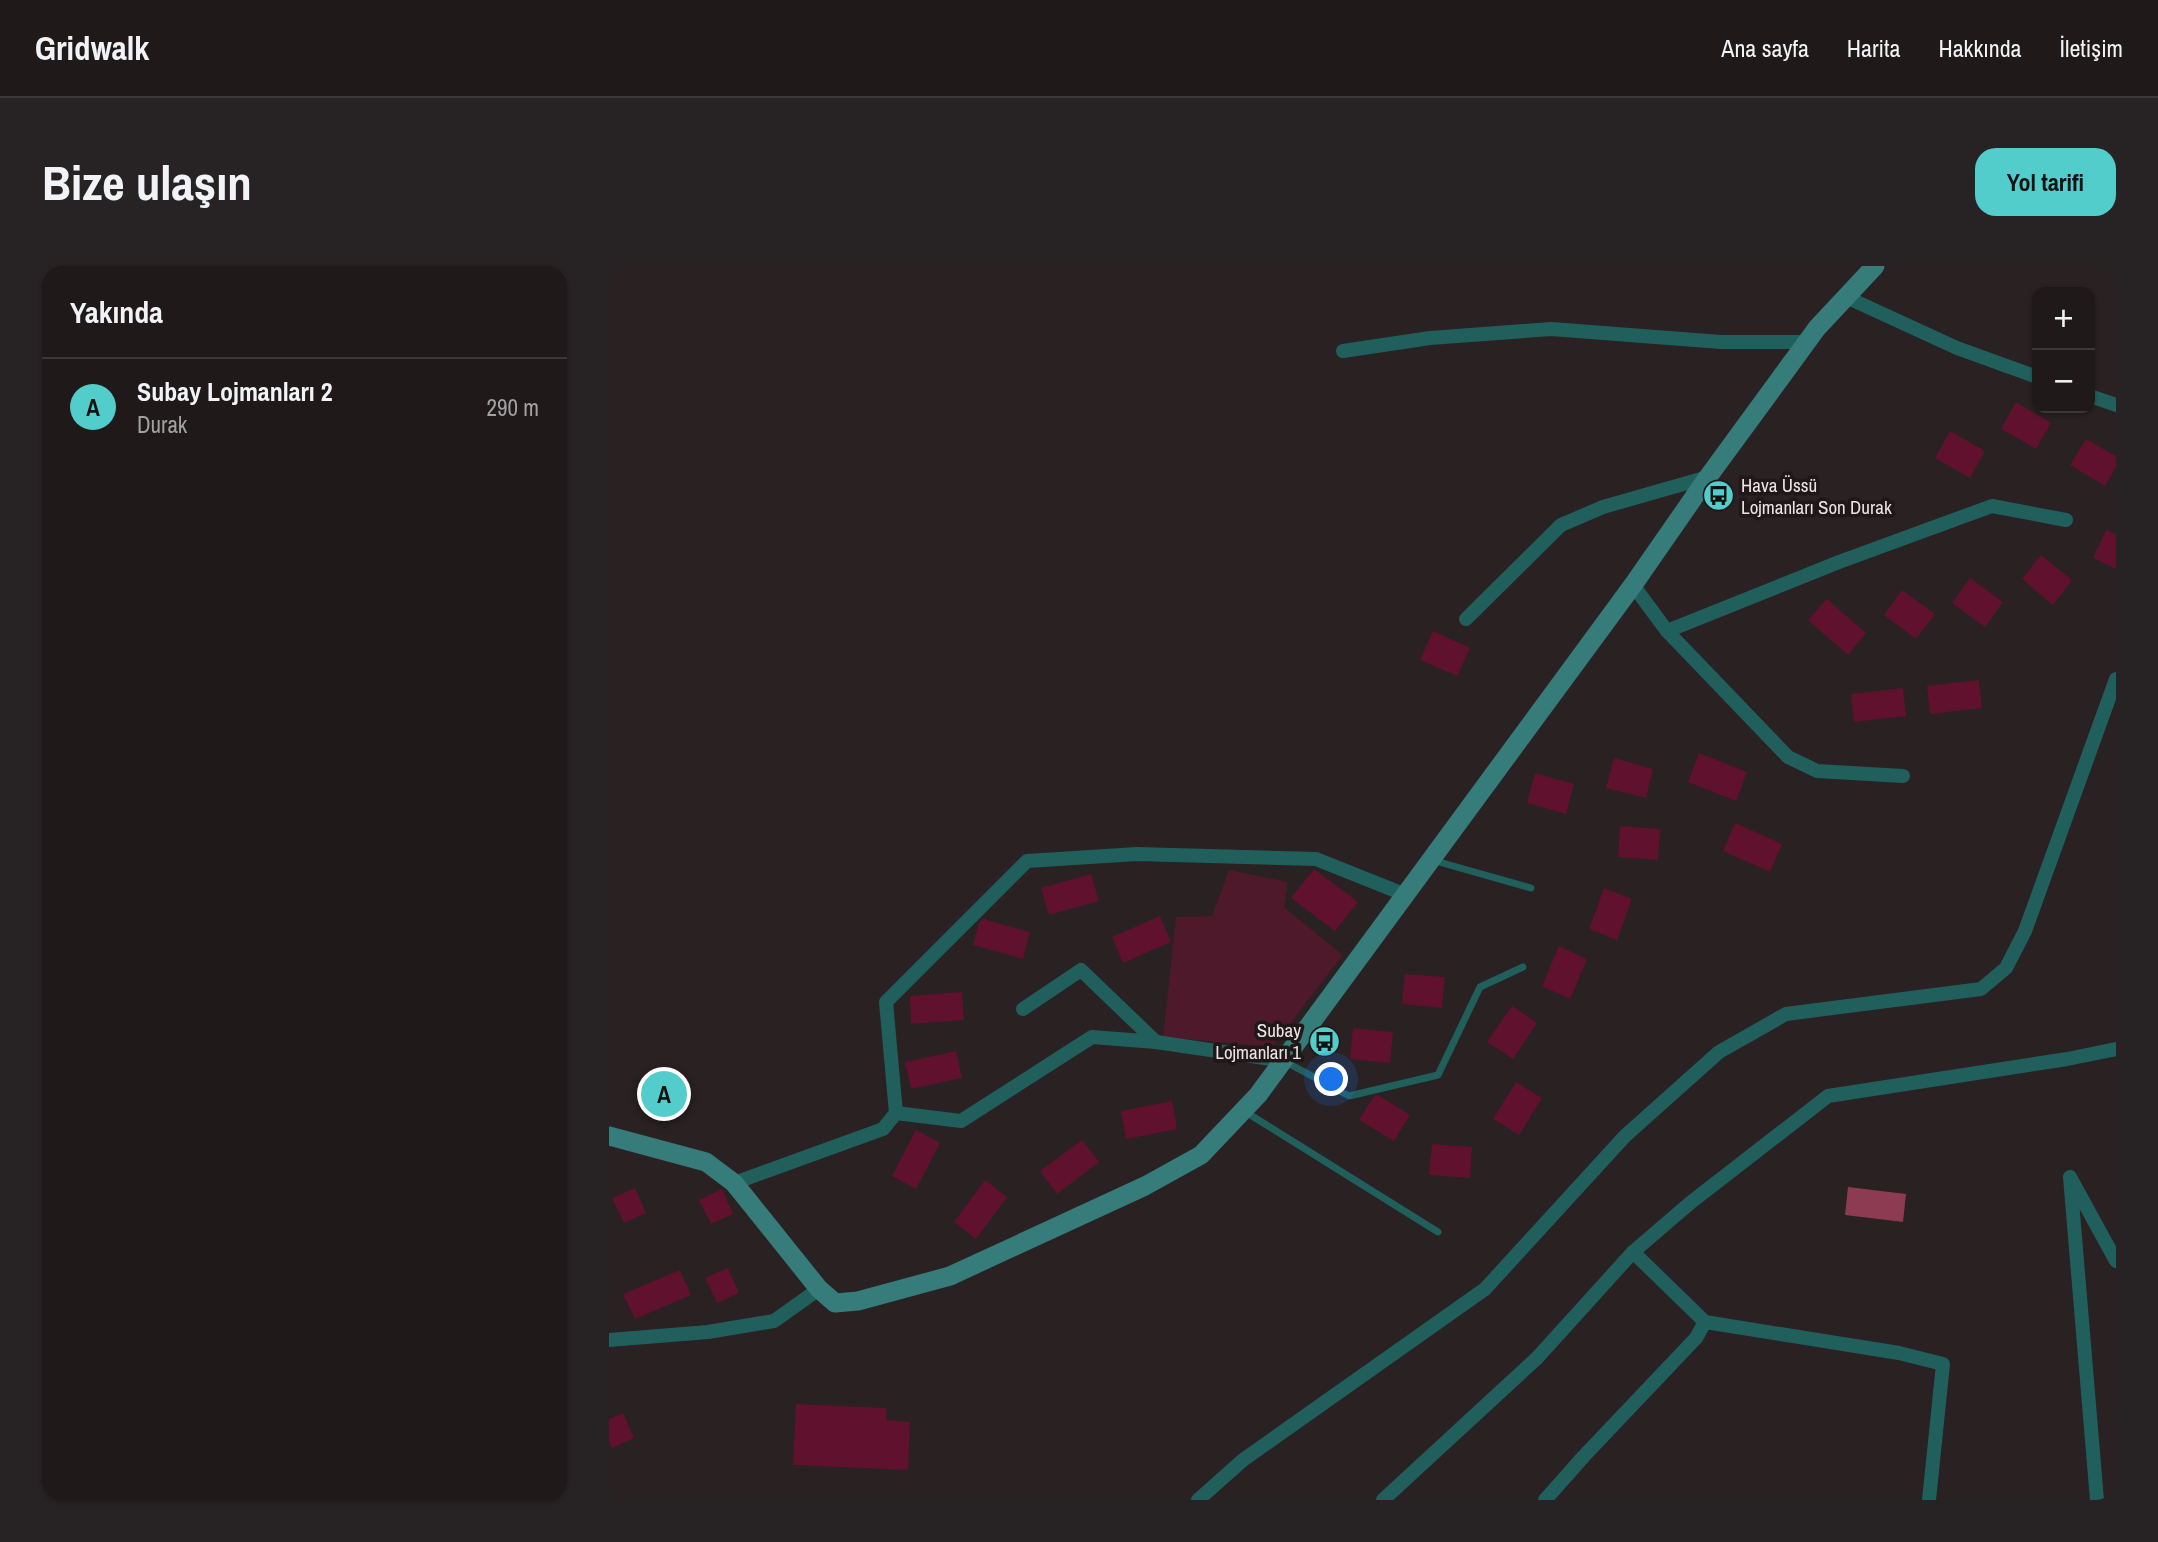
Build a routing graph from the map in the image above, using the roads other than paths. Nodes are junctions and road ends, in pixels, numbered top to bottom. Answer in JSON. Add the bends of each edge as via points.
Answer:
{"nodes":[{"id":1,"x":1875,"y":266,"type":"edge"},
{"id":2,"x":1846,"y":297,"type":"junction"},
{"id":3,"x":1807,"y":342,"type":"junction"},
{"id":4,"x":1343,"y":351,"type":"dead end"},
{"id":5,"x":2032,"y":375,"type":"edge"},
{"id":6,"x":2095,"y":398,"type":"edge"},
{"id":7,"x":2116,"y":405,"type":"edge"},
{"id":8,"x":1708,"y":477,"type":"junction"},
{"id":9,"x":2066,"y":520,"type":"dead end"},
{"id":10,"x":1633,"y":585,"type":"junction"},
{"id":11,"x":1466,"y":619,"type":"dead end"},
{"id":12,"x":1667,"y":631,"type":"junction"},
{"id":13,"x":2116,"y":679,"type":"edge"},
{"id":14,"x":1903,"y":776,"type":"dead end"},
{"id":15,"x":1432,"y":860,"type":"junction"},
{"id":16,"x":1531,"y":888,"type":"dead end"},
{"id":17,"x":1406,"y":895,"type":"junction"},
{"id":18,"x":1523,"y":967,"type":"dead end"},
{"id":19,"x":1023,"y":1009,"type":"dead end"},
{"id":20,"x":1156,"y":1042,"type":"junction"},
{"id":21,"x":2116,"y":1049,"type":"edge"},
{"id":22,"x":1284,"y":1061,"type":"junction"},
{"id":23,"x":1243,"y":1111,"type":"junction"},
{"id":24,"x":897,"y":1113,"type":"junction"},
{"id":25,"x":609,"y":1136,"type":"edge"},
{"id":26,"x":734,"y":1183,"type":"junction"},
{"id":27,"x":1438,"y":1232,"type":"dead end"},
{"id":28,"x":1633,"y":1252,"type":"junction"},
{"id":29,"x":2116,"y":1261,"type":"edge"},
{"id":30,"x":819,"y":1289,"type":"junction"},
{"id":31,"x":1705,"y":1322,"type":"junction"},
{"id":32,"x":609,"y":1340,"type":"edge"},
{"id":33,"x":1198,"y":1500,"type":"edge"},
{"id":34,"x":1383,"y":1500,"type":"edge"},
{"id":35,"x":1545,"y":1500,"type":"edge"},
{"id":36,"x":1929,"y":1500,"type":"edge"},
{"id":37,"x":2097,"y":1500,"type":"edge"}],
"edges":[{"from":1,"to":2,"type":"street"},
{"from":2,"to":3,"type":"street"},
{"from":2,"to":5,"type":"street","via":[[1957,348]]},
{"from":3,"to":4,"type":"street","via":[[1721,342],[1551,329],[1430,338]]},
{"from":3,"to":8,"type":"street"},
{"from":6,"to":7,"type":"street"},
{"from":8,"to":10,"type":"street"},
{"from":8,"to":11,"type":"street","via":[[1603,507],[1561,525]]},
{"from":9,"to":12,"type":"street","via":[[1992,506]]},
{"from":10,"to":12,"type":"street"},
{"from":10,"to":15,"type":"street"},
{"from":12,"to":14,"type":"street","via":[[1788,757],[1817,771]]},
{"from":13,"to":33,"type":"street","via":[[2025,930],[2006,968],[1981,989],[1786,1014],[1719,1052],[1625,1136],[1485,1289],[1243,1460]]},
{"from":15,"to":16,"type":"lane"},
{"from":15,"to":17,"type":"street"},
{"from":17,"to":22,"type":"street"},
{"from":17,"to":24,"type":"street","via":[[1316,859],[1137,854],[1027,861],[886,1002]]},
{"from":18,"to":22,"type":"lane","via":[[1480,987],[1438,1075],[1349,1096]]},
{"from":19,"to":20,"type":"street","via":[[1080,970]]},
{"from":20,"to":22,"type":"street"},
{"from":20,"to":24,"type":"street","via":[[1092,1037],[961,1121]]},
{"from":21,"to":28,"type":"street","via":[[1828,1096]]},
{"from":22,"to":23,"type":"street"},
{"from":23,"to":27,"type":"lane"},
{"from":23,"to":30,"type":"street","via":[[1201,1155],[950,1276],[858,1301],[835,1303]]},
{"from":24,"to":26,"type":"street","via":[[883,1129]]},
{"from":25,"to":26,"type":"street","via":[[706,1162]]},
{"from":26,"to":30,"type":"street"},
{"from":28,"to":31,"type":"street"},
{"from":28,"to":34,"type":"street","via":[[1537,1358]]},
{"from":29,"to":37,"type":"street","via":[[2070,1177]]},
{"from":30,"to":32,"type":"street","via":[[774,1321]]},
{"from":31,"to":35,"type":"street","via":[[1696,1338]]},
{"from":31,"to":36,"type":"street","via":[[1943,1364]]}]}
